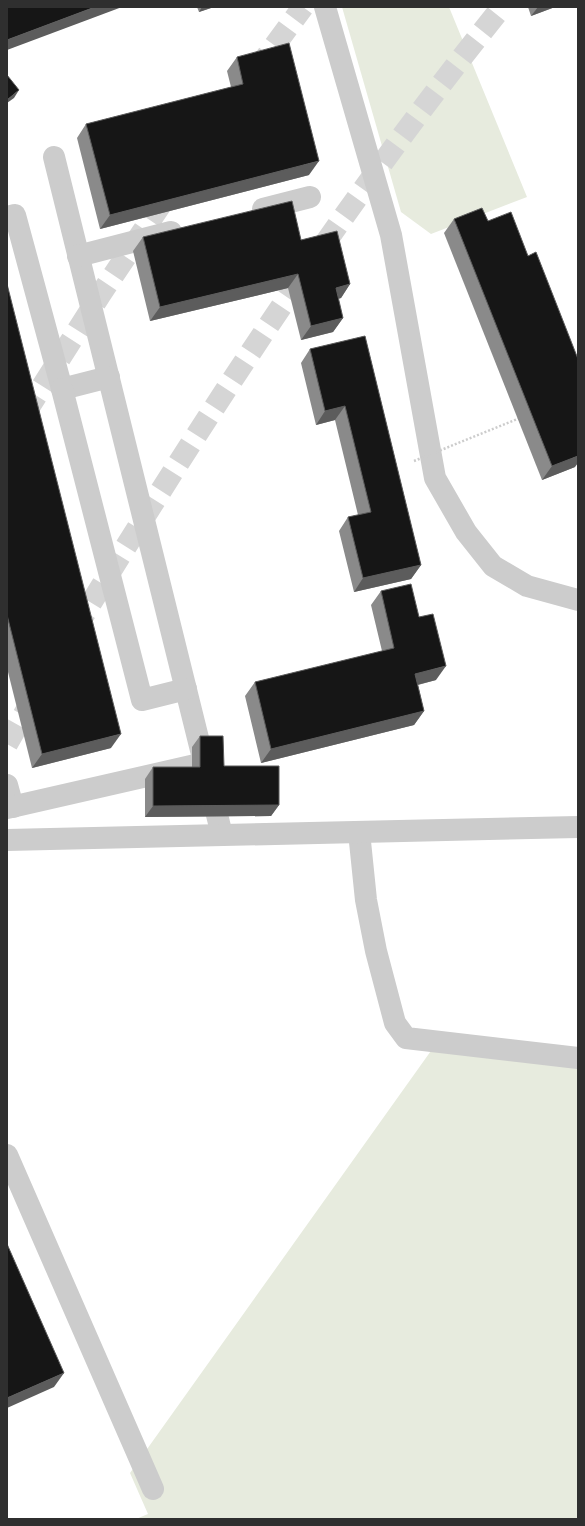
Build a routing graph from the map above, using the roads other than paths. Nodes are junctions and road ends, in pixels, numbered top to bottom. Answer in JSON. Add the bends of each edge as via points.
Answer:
{"nodes":[{"id":1,"x":325,"y":7,"type":"edge"},
{"id":2,"x":54,"y":157,"type":"dead end"},
{"id":3,"x":310,"y":197,"type":"dead end"},
{"id":4,"x":240,"y":215,"type":"edge"},
{"id":5,"x":7,"y":217,"type":"edge"},
{"id":6,"x":186,"y":228,"type":"edge"},
{"id":7,"x":78,"y":256,"type":"junction"},
{"id":8,"x":109,"y":377,"type":"junction"},
{"id":9,"x":62,"y":389,"type":"junction"},
{"id":10,"x":578,"y":600,"type":"edge"},
{"id":11,"x":186,"y":689,"type":"junction"},
{"id":12,"x":204,"y":763,"type":"junction"},
{"id":13,"x":7,"y":785,"type":"edge"},
{"id":14,"x":10,"y":808,"type":"edge"},
{"id":15,"x":578,"y":827,"type":"edge"},
{"id":16,"x":359,"y":832,"type":"junction"},
{"id":17,"x":222,"y":835,"type":"junction"},
{"id":18,"x":7,"y":840,"type":"edge"},
{"id":19,"x":578,"y":1058,"type":"edge"},
{"id":20,"x":7,"y":1155,"type":"edge"},
{"id":21,"x":153,"y":1489,"type":"dead end"}],
"edges":[{"from":1,"to":10,"type":"street","via":[[391,235],[435,478],[466,532],[493,566],[527,586]]},
{"from":2,"to":7,"type":"street"},
{"from":3,"to":4,"type":"street"},
{"from":5,"to":9,"type":"street","via":[[15,215]]},
{"from":6,"to":7,"type":"street"},
{"from":7,"to":8,"type":"street"},
{"from":8,"to":9,"type":"street"},
{"from":8,"to":11,"type":"street"},
{"from":9,"to":11,"type":"street","via":[[142,700]]},
{"from":11,"to":12,"type":"street"},
{"from":12,"to":14,"type":"street"},
{"from":12,"to":17,"type":"street"},
{"from":13,"to":14,"type":"street"},
{"from":15,"to":16,"type":"street"},
{"from":16,"to":17,"type":"street"},
{"from":16,"to":19,"type":"street","via":[[366,900],[376,951],[395,1023],[406,1038]]},
{"from":17,"to":18,"type":"street"},
{"from":20,"to":21,"type":"street"}]}
